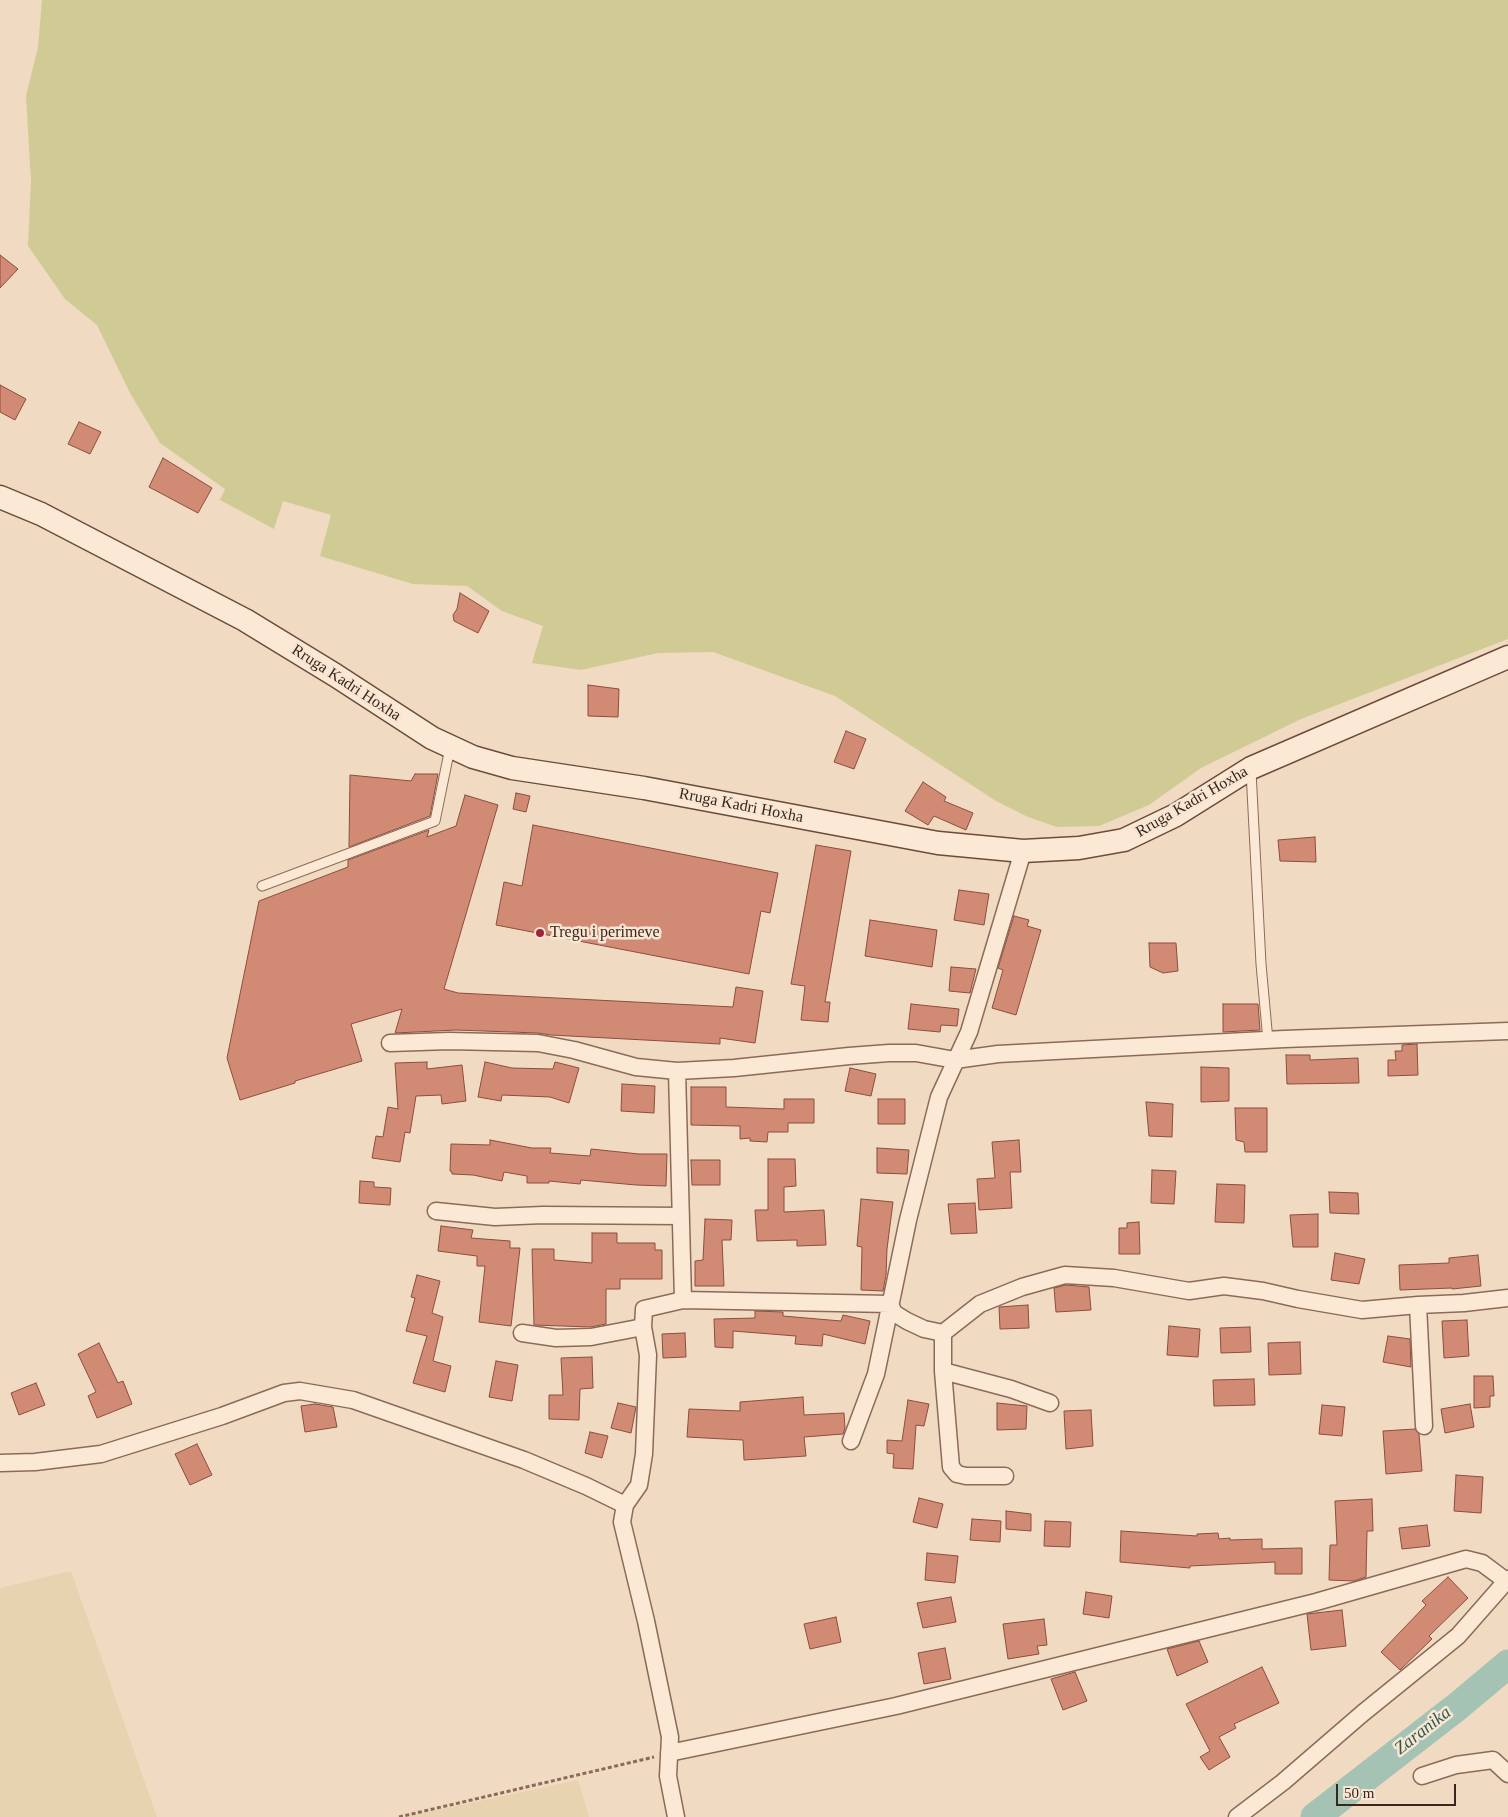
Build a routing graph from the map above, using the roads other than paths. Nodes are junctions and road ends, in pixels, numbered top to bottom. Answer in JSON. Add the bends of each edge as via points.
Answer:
{"nodes":[{"id":1,"x":0,"y":497,"type":"edge"},
{"id":2,"x":1508,"y":656,"type":"edge"},
{"id":3,"x":450,"y":747,"type":"junction"},
{"id":4,"x":1251,"y":768,"type":"junction"},
{"id":5,"x":1023,"y":851,"type":"junction"},
{"id":6,"x":262,"y":886,"type":"dead end"},
{"id":7,"x":1508,"y":1031,"type":"edge"},
{"id":8,"x":1268,"y":1041,"type":"junction"},
{"id":9,"x":390,"y":1043,"type":"dead end"},
{"id":10,"x":956,"y":1060,"type":"junction"},
{"id":11,"x":677,"y":1071,"type":"junction"},
{"id":12,"x":436,"y":1212,"type":"dead end"},
{"id":13,"x":681,"y":1216,"type":"junction"},
{"id":14,"x":1508,"y":1298,"type":"edge"},
{"id":15,"x":683,"y":1300,"type":"junction"},
{"id":16,"x":890,"y":1304,"type":"junction"},
{"id":17,"x":1418,"y":1305,"type":"junction"},
{"id":18,"x":643,"y":1327,"type":"junction"},
{"id":19,"x":522,"y":1333,"type":"dead end"},
{"id":20,"x":943,"y":1333,"type":"junction"},
{"id":21,"x":943,"y":1371,"type":"junction"},
{"id":22,"x":1050,"y":1403,"type":"dead end"},
{"id":23,"x":1424,"y":1426,"type":"dead end"},
{"id":24,"x":851,"y":1441,"type":"dead end"},
{"id":25,"x":0,"y":1463,"type":"edge"},
{"id":26,"x":1005,"y":1476,"type":"dead end"},
{"id":27,"x":625,"y":1505,"type":"junction"},
{"id":28,"x":1507,"y":1580,"type":"edge"},
{"id":29,"x":669,"y":1753,"type":"junction"},
{"id":30,"x":1508,"y":1774,"type":"edge"},
{"id":31,"x":1422,"y":1776,"type":"dead end"},
{"id":32,"x":676,"y":1817,"type":"edge"},
{"id":33,"x":1237,"y":1817,"type":"edge"}],
"edges":[{"from":1,"to":3,"type":"main road","name":"Rruga Kadri Hoxha","via":[[41,514],[245,620]]},
{"from":2,"to":4,"type":"main road","name":"Rruga Kadri Hoxha"},
{"from":3,"to":5,"type":"main road","name":"Rruga Kadri Hoxha","via":[[512,768],[657,790],[904,838]]},
{"from":3,"to":6,"type":"lane","via":[[435,821]]},
{"from":4,"to":5,"type":"main road","name":"Rruga Kadri Hoxha","via":[[1176,815],[1124,840],[1079,848]]},
{"from":4,"to":8,"type":"lane"},
{"from":5,"to":10,"type":"street","via":[[969,1032]]},
{"from":7,"to":8,"type":"street"},
{"from":8,"to":10,"type":"street","via":[[998,1054]]},
{"from":9,"to":11,"type":"street","via":[[449,1040],[538,1043],[636,1067]]},
{"from":10,"to":11,"type":"street","via":[[916,1053],[889,1053]]},
{"from":10,"to":16,"type":"street","via":[[939,1097]]},
{"from":11,"to":13,"type":"street"},
{"from":12,"to":13,"type":"street","via":[[495,1217]]},
{"from":13,"to":15,"type":"street"},
{"from":14,"to":17,"type":"street","via":[[1464,1304]]},
{"from":15,"to":16,"type":"street"},
{"from":15,"to":18,"type":"street","via":[[644,1309]]},
{"from":16,"to":20,"type":"street","via":[[894,1313],[907,1322]]},
{"from":16,"to":24,"type":"street","via":[[876,1374]]},
{"from":17,"to":20,"type":"street","via":[[1362,1310],[1224,1286],[1188,1291],[1114,1278],[1065,1275],[980,1304]]},
{"from":17,"to":23,"type":"street"},
{"from":18,"to":19,"type":"street","via":[[591,1337],[556,1338]]},
{"from":18,"to":27,"type":"street","via":[[648,1355],[644,1454],[639,1485]]},
{"from":20,"to":21,"type":"street"},
{"from":21,"to":22,"type":"street"},
{"from":21,"to":26,"type":"street","via":[[952,1468],[957,1474],[966,1476]]},
{"from":25,"to":27,"type":"street","via":[[101,1454],[284,1393],[300,1391],[353,1400],[515,1457]]},
{"from":27,"to":29,"type":"street","via":[[622,1522],[666,1711]]},
{"from":28,"to":29,"type":"street","via":[[1482,1563],[1466,1560],[1316,1602],[896,1706]]},
{"from":28,"to":33,"type":"street","via":[[1458,1636]]},
{"from":29,"to":32,"type":"street","via":[[668,1776]]},
{"from":30,"to":31,"type":"street","via":[[1493,1760],[1456,1765]]}]}
